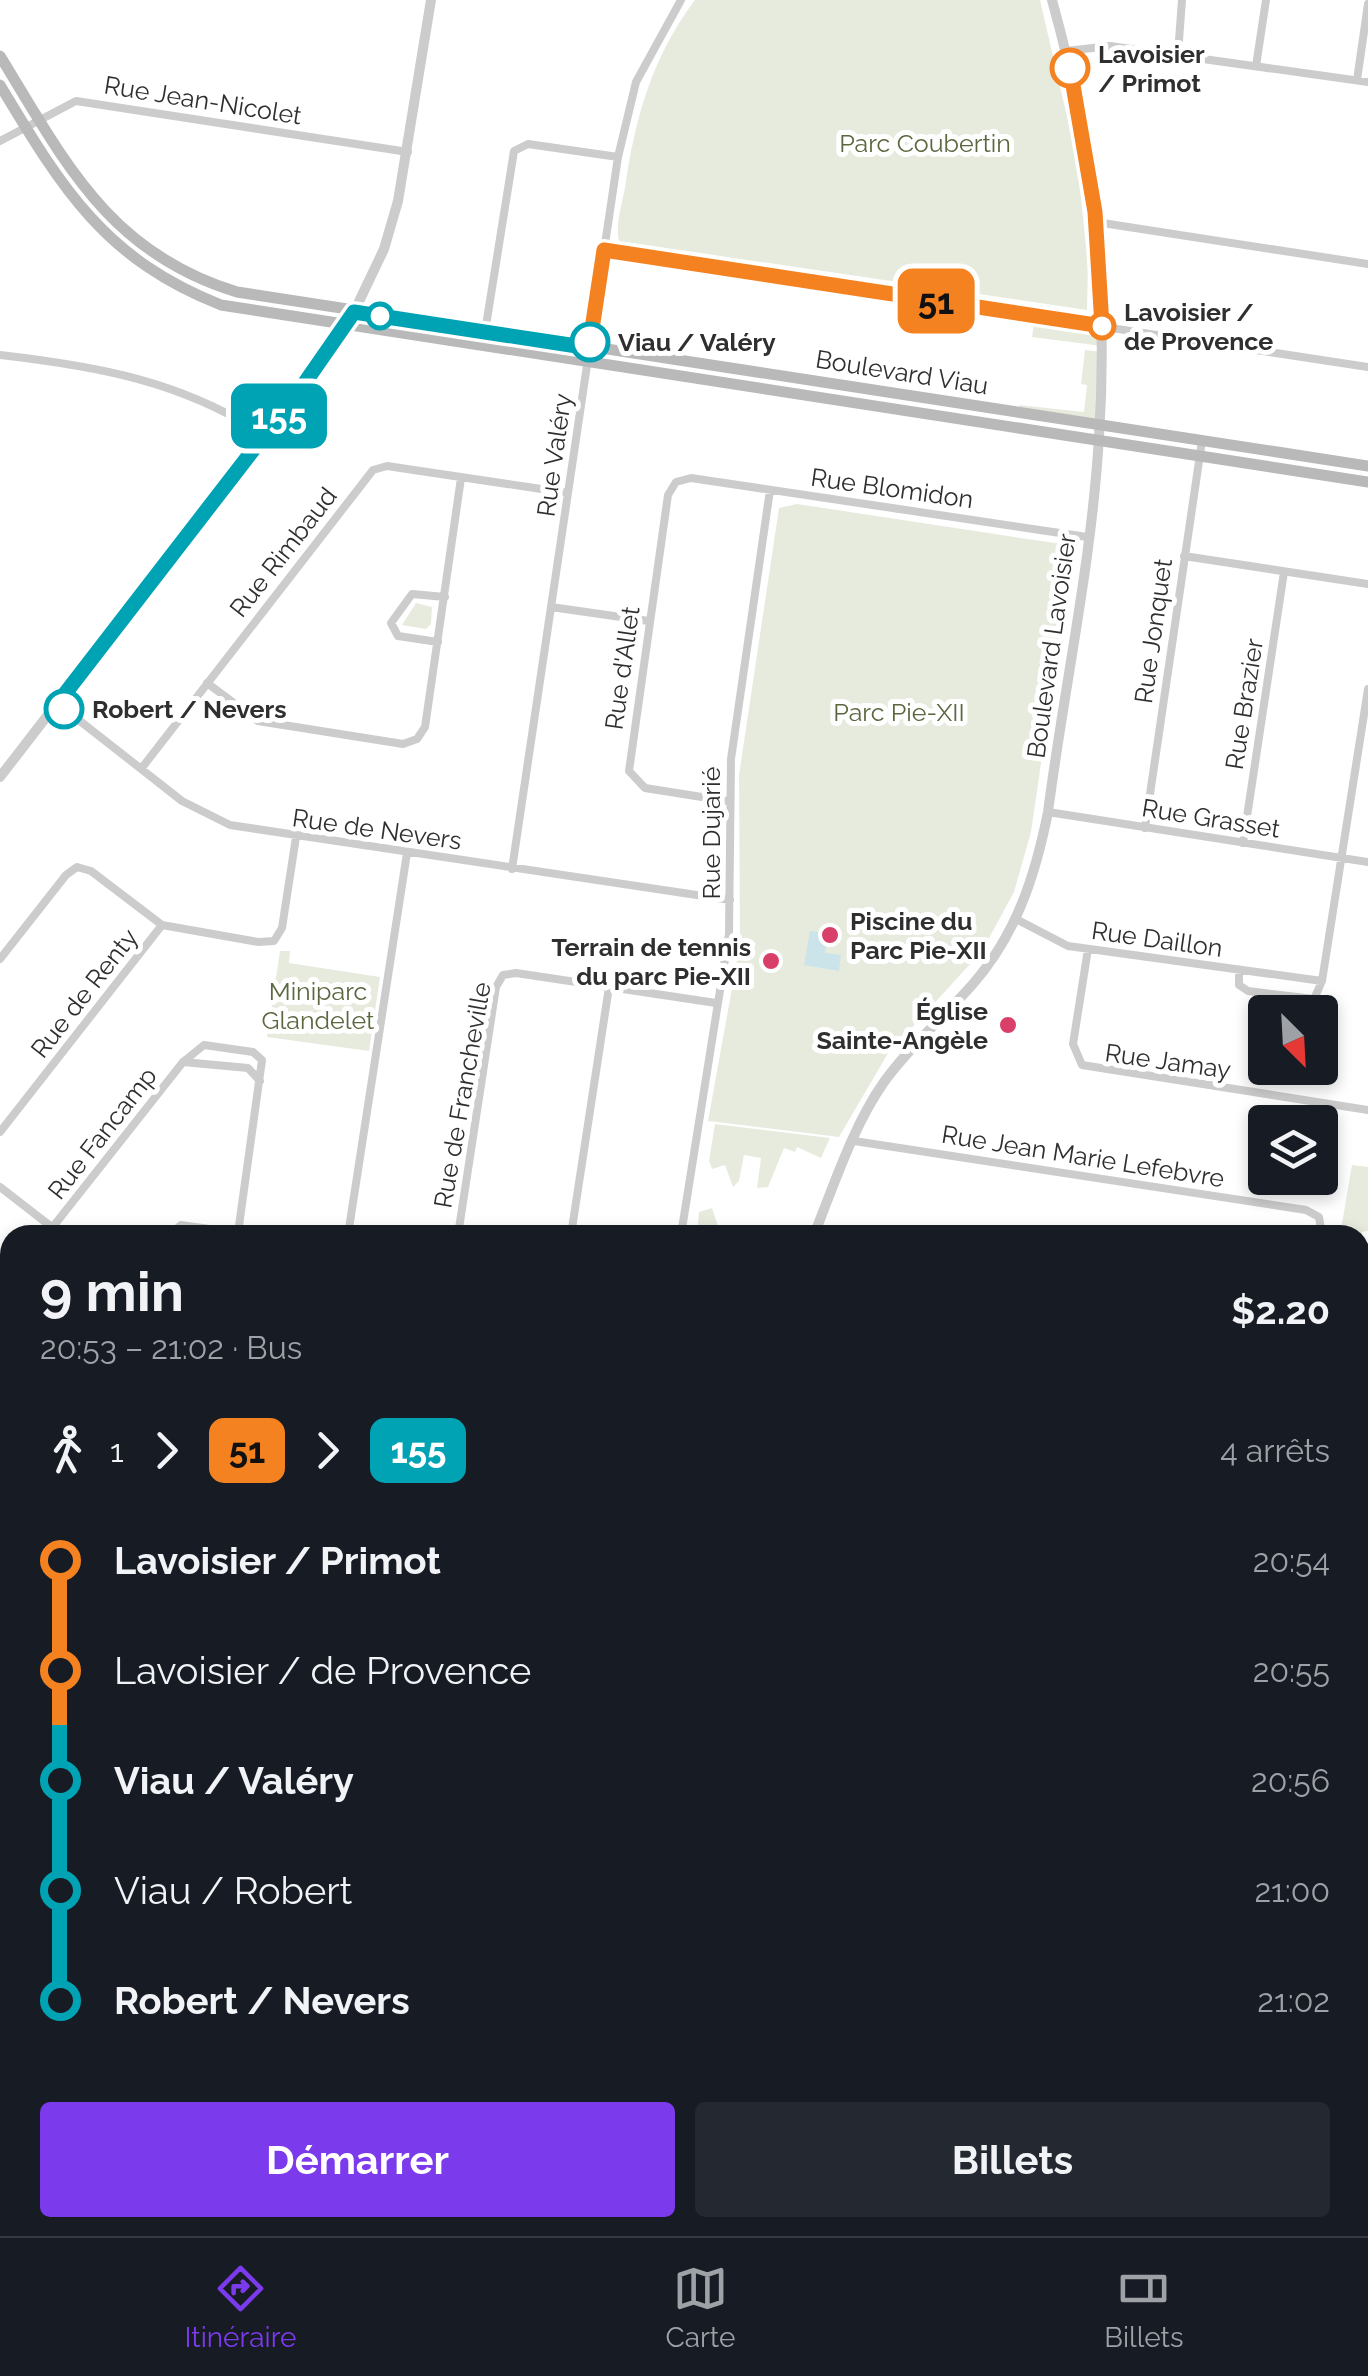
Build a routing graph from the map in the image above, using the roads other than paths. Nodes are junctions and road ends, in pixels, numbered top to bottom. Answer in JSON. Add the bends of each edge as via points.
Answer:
{"nodes":[{"id":1,"x":431,"y":0,"type":"edge"},
{"id":2,"x":681,"y":0,"type":"edge"},
{"id":3,"x":1052,"y":0,"type":"edge"},
{"id":4,"x":1182,"y":0,"type":"edge"},
{"id":5,"x":1266,"y":0,"type":"edge"},
{"id":6,"x":1368,"y":4,"type":"edge"},
{"id":7,"x":1066,"y":51,"type":"junction"},
{"id":8,"x":1178,"y":54,"type":"junction"},
{"id":9,"x":0,"y":56,"type":"edge"},
{"id":10,"x":1256,"y":66,"type":"junction"},
{"id":11,"x":1357,"y":80,"type":"junction"},
{"id":12,"x":1368,"y":82,"type":"edge"},
{"id":13,"x":0,"y":86,"type":"edge"},
{"id":14,"x":39,"y":119,"type":"junction"},
{"id":15,"x":25,"y":126,"type":"junction"},
{"id":16,"x":0,"y":141,"type":"edge"},
{"id":17,"x":408,"y":152,"type":"junction"},
{"id":18,"x":618,"y":157,"type":"junction"},
{"id":19,"x":1096,"y":222,"type":"junction"},
{"id":20,"x":604,"y":250,"type":"junction"},
{"id":21,"x":1368,"y":264,"type":"edge"},
{"id":22,"x":354,"y":312,"type":"junction"},
{"id":23,"x":345,"y":326,"type":"junction"},
{"id":24,"x":1102,"y":326,"type":"junction"},
{"id":25,"x":485,"y":332,"type":"junction"},
{"id":26,"x":590,"y":348,"type":"junction"},
{"id":27,"x":0,"y":354,"type":"edge"},
{"id":28,"x":588,"y":364,"type":"junction"},
{"id":29,"x":1368,"y":366,"type":"edge"},
{"id":30,"x":1100,"y":425,"type":"junction"},
{"id":31,"x":264,"y":435,"type":"junction"},
{"id":32,"x":1099,"y":440,"type":"junction"},
{"id":33,"x":1202,"y":441,"type":"junction"},
{"id":34,"x":1200,"y":456,"type":"junction"},
{"id":35,"x":1368,"y":466,"type":"edge"},
{"id":36,"x":461,"y":478,"type":"junction"},
{"id":37,"x":691,"y":478,"type":"joint"},
{"id":38,"x":1368,"y":482,"type":"edge"},
{"id":39,"x":770,"y":490,"type":"junction"},
{"id":40,"x":568,"y":493,"type":"junction"},
{"id":41,"x":1086,"y":537,"type":"junction"},
{"id":42,"x":1184,"y":556,"type":"junction"},
{"id":43,"x":1284,"y":572,"type":"junction"},
{"id":44,"x":1368,"y":584,"type":"edge"},
{"id":45,"x":445,"y":597,"type":"junction"},
{"id":46,"x":551,"y":607,"type":"junction"},
{"id":47,"x":648,"y":621,"type":"junction"},
{"id":48,"x":438,"y":642,"type":"junction"},
{"id":49,"x":207,"y":683,"type":"junction"},
{"id":50,"x":1368,"y":689,"type":"edge"},
{"id":51,"x":57,"y":704,"type":"junction"},
{"id":52,"x":141,"y":769,"type":"junction"},
{"id":53,"x":0,"y":777,"type":"edge"},
{"id":54,"x":728,"y":801,"type":"junction"},
{"id":55,"x":1048,"y":812,"type":"junction"},
{"id":56,"x":1145,"y":828,"type":"junction"},
{"id":57,"x":296,"y":837,"type":"junction"},
{"id":58,"x":1243,"y":843,"type":"junction"},
{"id":59,"x":407,"y":854,"type":"junction"},
{"id":60,"x":1342,"y":858,"type":"junction"},
{"id":61,"x":1368,"y":862,"type":"edge"},
{"id":62,"x":512,"y":869,"type":"junction"},
{"id":63,"x":730,"y":900,"type":"junction"},
{"id":64,"x":1016,"y":919,"type":"junction"},
{"id":65,"x":162,"y":925,"type":"junction"},
{"id":66,"x":1088,"y":950,"type":"junction"},
{"id":67,"x":0,"y":960,"type":"edge"},
{"id":68,"x":1239,"y":970,"type":"junction"},
{"id":69,"x":1322,"y":981,"type":"junction"},
{"id":70,"x":609,"y":987,"type":"junction"},
{"id":71,"x":716,"y":1004,"type":"junction"},
{"id":72,"x":183,"y":1062,"type":"junction"},
{"id":73,"x":260,"y":1081,"type":"junction"},
{"id":74,"x":1368,"y":1110,"type":"edge"},
{"id":75,"x":0,"y":1132,"type":"edge"},
{"id":76,"x":854,"y":1141,"type":"junction"},
{"id":77,"x":0,"y":1187,"type":"edge"},
{"id":78,"x":48,"y":1225,"type":"edge"},
{"id":79,"x":54,"y":1225,"type":"edge"},
{"id":80,"x":239,"y":1225,"type":"edge"},
{"id":81,"x":350,"y":1225,"type":"edge"},
{"id":82,"x":460,"y":1225,"type":"edge"},
{"id":83,"x":573,"y":1225,"type":"edge"},
{"id":84,"x":683,"y":1225,"type":"edge"},
{"id":85,"x":818,"y":1225,"type":"edge"},
{"id":86,"x":1320,"y":1225,"type":"edge"}],
"edges":[{"from":1,"to":17,"type":"street"},
{"from":2,"to":18,"type":"street","name":"Rue Valéry","via":[[636,82]]},
{"from":3,"to":7,"type":"street","name":"Boulevard Lavoisier"},
{"from":4,"to":8,"type":"street"},
{"from":5,"to":10,"type":"street"},
{"from":6,"to":11,"type":"street"},
{"from":7,"to":8,"type":"street","via":[[1110,46]]},
{"from":7,"to":19,"type":"street","name":"Boulevard Lavoisier"},
{"from":8,"to":10,"type":"street"},
{"from":9,"to":14,"type":"main road","name":"Boulevard Viau"},
{"from":10,"to":11,"type":"street"},
{"from":11,"to":12,"type":"street"},
{"from":13,"to":15,"type":"main road","name":"Boulevard Viau"},
{"from":14,"to":15,"type":"street","name":"Rue Jean-Nicolet"},
{"from":14,"to":17,"type":"street","name":"Rue Jean-Nicolet","via":[[82,101]]},
{"from":14,"to":22,"type":"main road","name":"Boulevard Viau","via":[[99,208],[168,264],[237,292]]},
{"from":15,"to":16,"type":"street","name":"Rue Jean-Nicolet"},
{"from":15,"to":23,"type":"main road","name":"Boulevard Viau","via":[[81,211],[141,265],[221,305]]},
{"from":17,"to":22,"type":"street","via":[[385,244]]},
{"from":18,"to":20,"type":"street","name":"Rue Valéry"},
{"from":18,"to":25,"type":"street","via":[[528,144],[514,151]]},
{"from":19,"to":21,"type":"street"},
{"from":19,"to":24,"type":"street","name":"Boulevard Lavoisier"},
{"from":20,"to":24,"type":"street"},
{"from":20,"to":26,"type":"street","name":"Rue Valéry"},
{"from":22,"to":23,"type":"street"},
{"from":22,"to":25,"type":"main road","name":"Boulevard Viau"},
{"from":23,"to":28,"type":"main road","name":"Boulevard Viau"},
{"from":23,"to":31,"type":"street"},
{"from":24,"to":29,"type":"street"},
{"from":24,"to":30,"type":"street","name":"Boulevard Lavoisier"},
{"from":25,"to":26,"type":"main road","name":"Boulevard Viau"},
{"from":26,"to":28,"type":"street","name":"Rue Valéry"},
{"from":26,"to":30,"type":"main road","name":"Boulevard Viau"},
{"from":27,"to":31,"type":"street","via":[[116,370],[163,384]]},
{"from":28,"to":32,"type":"main road","name":"Boulevard Viau"},
{"from":28,"to":40,"type":"street","name":"Rue Valéry"},
{"from":30,"to":32,"type":"street","name":"Boulevard Lavoisier"},
{"from":30,"to":33,"type":"main road","name":"Boulevard Viau"},
{"from":31,"to":51,"type":"street"},
{"from":32,"to":34,"type":"main road","name":"Boulevard Viau"},
{"from":32,"to":41,"type":"street","name":"Boulevard Lavoisier"},
{"from":33,"to":34,"type":"street","name":"Rue Jonquet"},
{"from":33,"to":35,"type":"main road","name":"Boulevard Viau"},
{"from":34,"to":38,"type":"main road","name":"Boulevard Viau"},
{"from":34,"to":42,"type":"street","name":"Rue Jonquet"},
{"from":36,"to":40,"type":"street","name":"Rue Rimbaud"},
{"from":36,"to":45,"type":"street"},
{"from":36,"to":49,"type":"street","name":"Rue Rimbaud","via":[[388,466],[373,470]]},
{"from":37,"to":39,"type":"street","name":"Rue Blomidon"},
{"from":37,"to":47,"type":"street","name":"Rue d'Allet","via":[[676,482],[668,495]]},
{"from":39,"to":41,"type":"street","name":"Rue Blomidon"},
{"from":39,"to":54,"type":"street","name":"Rue Dujarié"},
{"from":40,"to":46,"type":"street","name":"Rue Valéry"},
{"from":41,"to":55,"type":"street","name":"Boulevard Lavoisier"},
{"from":42,"to":43,"type":"street"},
{"from":42,"to":56,"type":"street","name":"Rue Jonquet"},
{"from":43,"to":44,"type":"street"},
{"from":43,"to":58,"type":"street","name":"Rue Brazier"},
{"from":45,"to":48,"type":"street"},
{"from":45,"to":48,"type":"street","via":[[412,594],[391,623],[398,636]]},
{"from":46,"to":47,"type":"street"},
{"from":46,"to":62,"type":"street","name":"Rue Valéry"},
{"from":47,"to":54,"type":"street","name":"Rue d'Allet","via":[[628,763],[632,778],[645,788]]},
{"from":48,"to":49,"type":"street","via":[[425,727],[417,740],[403,744],[258,721]]},
{"from":49,"to":52,"type":"street","name":"Rue Rimbaud"},
{"from":50,"to":60,"type":"street"},
{"from":51,"to":52,"type":"street","name":"Rue de Nevers"},
{"from":51,"to":53,"type":"street"},
{"from":52,"to":57,"type":"street","name":"Rue de Nevers","via":[[215,820]]},
{"from":54,"to":63,"type":"street","name":"Rue Dujarié"},
{"from":55,"to":56,"type":"street","name":"Rue Grasset"},
{"from":55,"to":64,"type":"street","name":"Boulevard Lavoisier"},
{"from":56,"to":58,"type":"street","name":"Rue Grasset"},
{"from":57,"to":59,"type":"street","name":"Rue de Nevers"},
{"from":57,"to":65,"type":"street","via":[[282,928],[274,941]]},
{"from":58,"to":60,"type":"street","name":"Rue Grasset"},
{"from":59,"to":62,"type":"street","name":"Rue de Nevers"},
{"from":59,"to":81,"type":"street"},
{"from":60,"to":61,"type":"street","name":"Rue Grasset"},
{"from":60,"to":69,"type":"street"},
{"from":62,"to":63,"type":"street","name":"Rue de Nevers"},
{"from":63,"to":71,"type":"street","name":"Rue Dujarié"},
{"from":64,"to":66,"type":"street","name":"Rue Daillon"},
{"from":64,"to":76,"type":"street","name":"Boulevard Lavoisier","via":[[983,972],[889,1075]]},
{"from":65,"to":67,"type":"street","via":[[91,870],[70,870]]},
{"from":65,"to":75,"type":"street","name":"Rue de Renty"},
{"from":66,"to":68,"type":"street","name":"Rue Daillon"},
{"from":66,"to":74,"type":"street","name":"Rue Jamay","via":[[1073,1044],[1082,1066]]},
{"from":68,"to":69,"type":"street","name":"Rue Daillon"},
{"from":68,"to":69,"type":"street","name":"Rue Daillon","via":[[1238,985],[1248,991],[1314,999]]},
{"from":70,"to":71,"type":"street"},
{"from":70,"to":82,"type":"street","name":"Rue de Francheville","via":[[502,975]]},
{"from":70,"to":83,"type":"street"},
{"from":71,"to":84,"type":"street","name":"Rue Dujarié"},
{"from":72,"to":73,"type":"street","name":"Rue Fancamp","via":[[248,1068]]},
{"from":72,"to":73,"type":"street","name":"Rue Fancamp","via":[[200,1045],[253,1052],[262,1060]]},
{"from":72,"to":79,"type":"street","name":"Rue Fancamp"},
{"from":73,"to":80,"type":"street"},
{"from":76,"to":85,"type":"street","name":"Boulevard Lavoisier"},
{"from":76,"to":86,"type":"street","name":"Rue Jean Marie Lefebvre","via":[[1306,1210],[1319,1216]]},
{"from":77,"to":78,"type":"street"}]}
